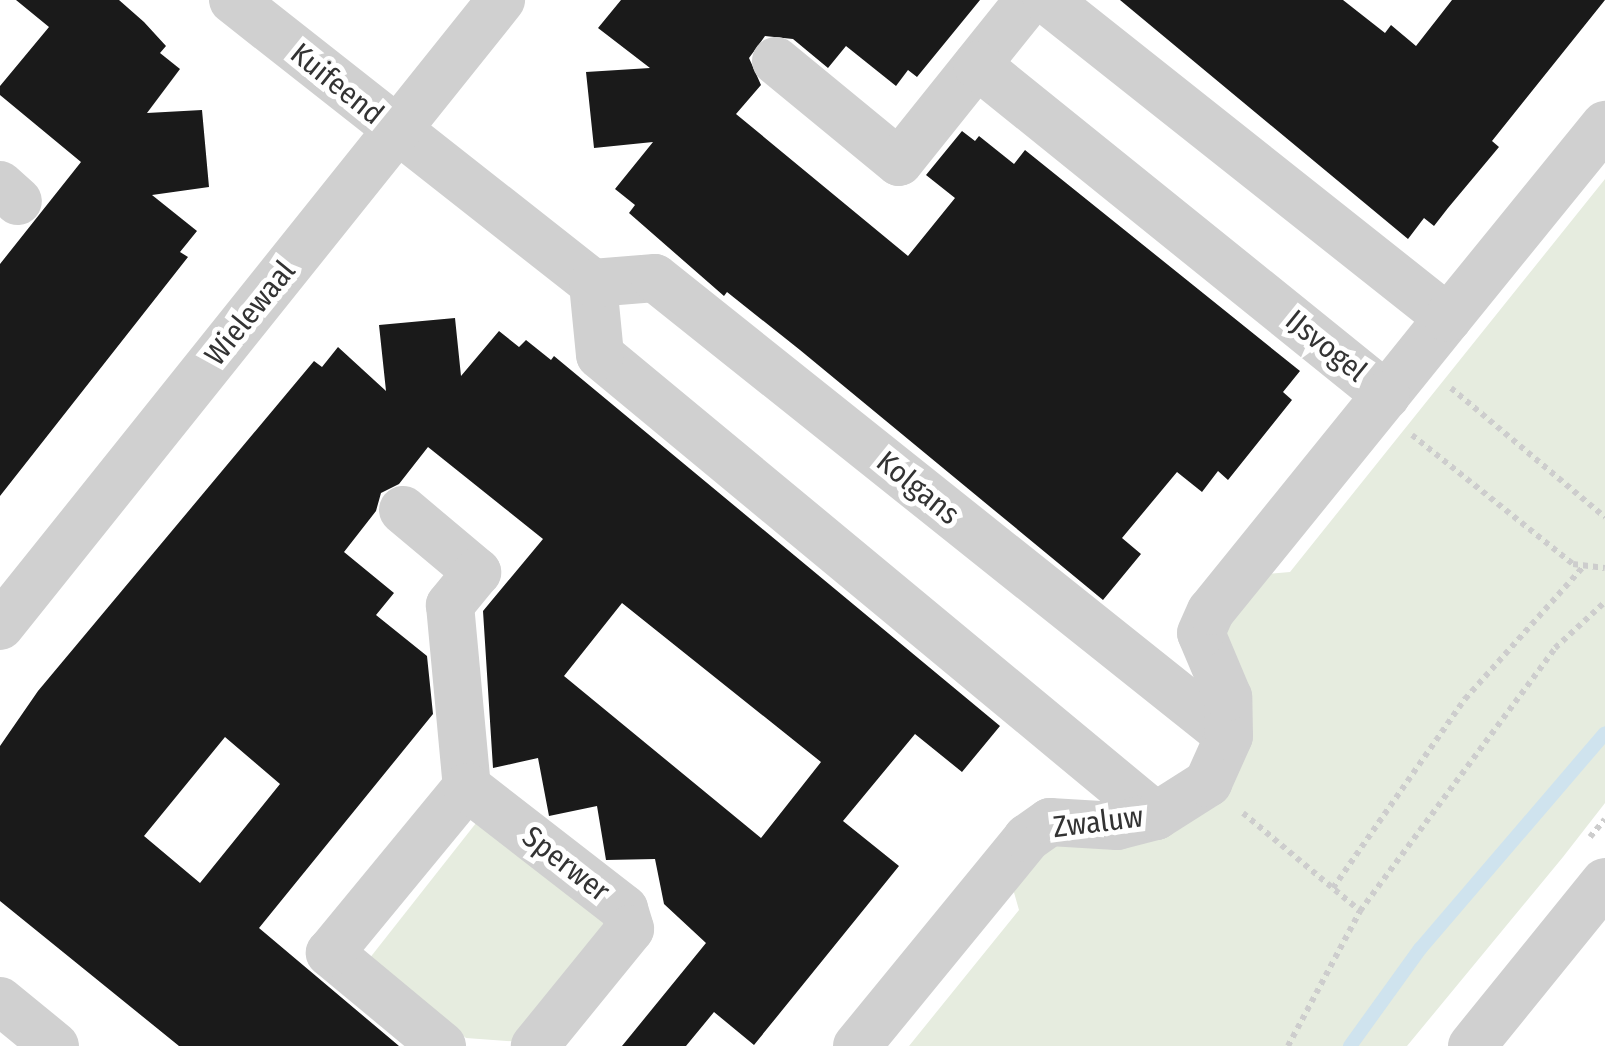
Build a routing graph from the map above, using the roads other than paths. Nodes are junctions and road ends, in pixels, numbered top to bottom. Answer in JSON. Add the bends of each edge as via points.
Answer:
{"nodes":[{"id":1,"x":233,"y":0,"type":"edge"},
{"id":2,"x":501,"y":0,"type":"edge"},
{"id":3,"x":1030,"y":0,"type":"edge"},
{"id":4,"x":1047,"y":0,"type":"edge"},
{"id":5,"x":776,"y":61,"type":"dead end"},
{"id":6,"x":978,"y":64,"type":"junction"},
{"id":7,"x":1605,"y":124,"type":"edge"},
{"id":8,"x":395,"y":131,"type":"junction"},
{"id":9,"x":593,"y":283,"type":"junction"},
{"id":10,"x":1448,"y":318,"type":"junction"},
{"id":11,"x":1381,"y":400,"type":"junction"},
{"id":12,"x":403,"y":510,"type":"dead end"},
{"id":13,"x":0,"y":626,"type":"edge"},
{"id":14,"x":1230,"y":736,"type":"junction"},
{"id":15,"x":467,"y":787,"type":"junction"},
{"id":16,"x":1156,"y":816,"type":"junction"},
{"id":17,"x":1605,"y":882,"type":"edge"},
{"id":18,"x":0,"y":1001,"type":"edge"},
{"id":19,"x":56,"y":1046,"type":"edge"},
{"id":20,"x":442,"y":1046,"type":"edge"},
{"id":21,"x":535,"y":1046,"type":"edge"},
{"id":22,"x":857,"y":1046,"type":"edge"},
{"id":23,"x":1472,"y":1046,"type":"edge"}],
"edges":[{"from":1,"to":8,"type":"street","name":"Kuifeend"},
{"from":2,"to":8,"type":"street","name":"Wielewaal"},
{"from":3,"to":6,"type":"street"},
{"from":4,"to":10,"type":"street"},
{"from":5,"to":6,"type":"street","via":[[898,162]]},
{"from":6,"to":11,"type":"street","name":"IJsvogel"},
{"from":7,"to":10,"type":"street"},
{"from":8,"to":9,"type":"street"},
{"from":8,"to":13,"type":"street","name":"Wielewaal"},
{"from":9,"to":14,"type":"street","name":"Kolgans","via":[[655,278]]},
{"from":9,"to":16,"type":"street","via":[[600,356]]},
{"from":10,"to":11,"type":"street","name":"IJsvogel"},
{"from":11,"to":14,"type":"street","via":[[1211,611],[1202,633],[1228,696]]},
{"from":12,"to":15,"type":"street","via":[[477,572],[450,605]]},
{"from":14,"to":16,"type":"street","name":"Zwaluw","via":[[1208,784]]},
{"from":15,"to":20,"type":"street","via":[[330,953]]},
{"from":15,"to":21,"type":"street","name":"Sperwer","via":[[624,909],[630,929]]},
{"from":16,"to":22,"type":"street","name":"Zwaluw","via":[[1117,826],[1050,822],[1027,838]]},
{"from":17,"to":23,"type":"street"},
{"from":18,"to":19,"type":"street"}]}
